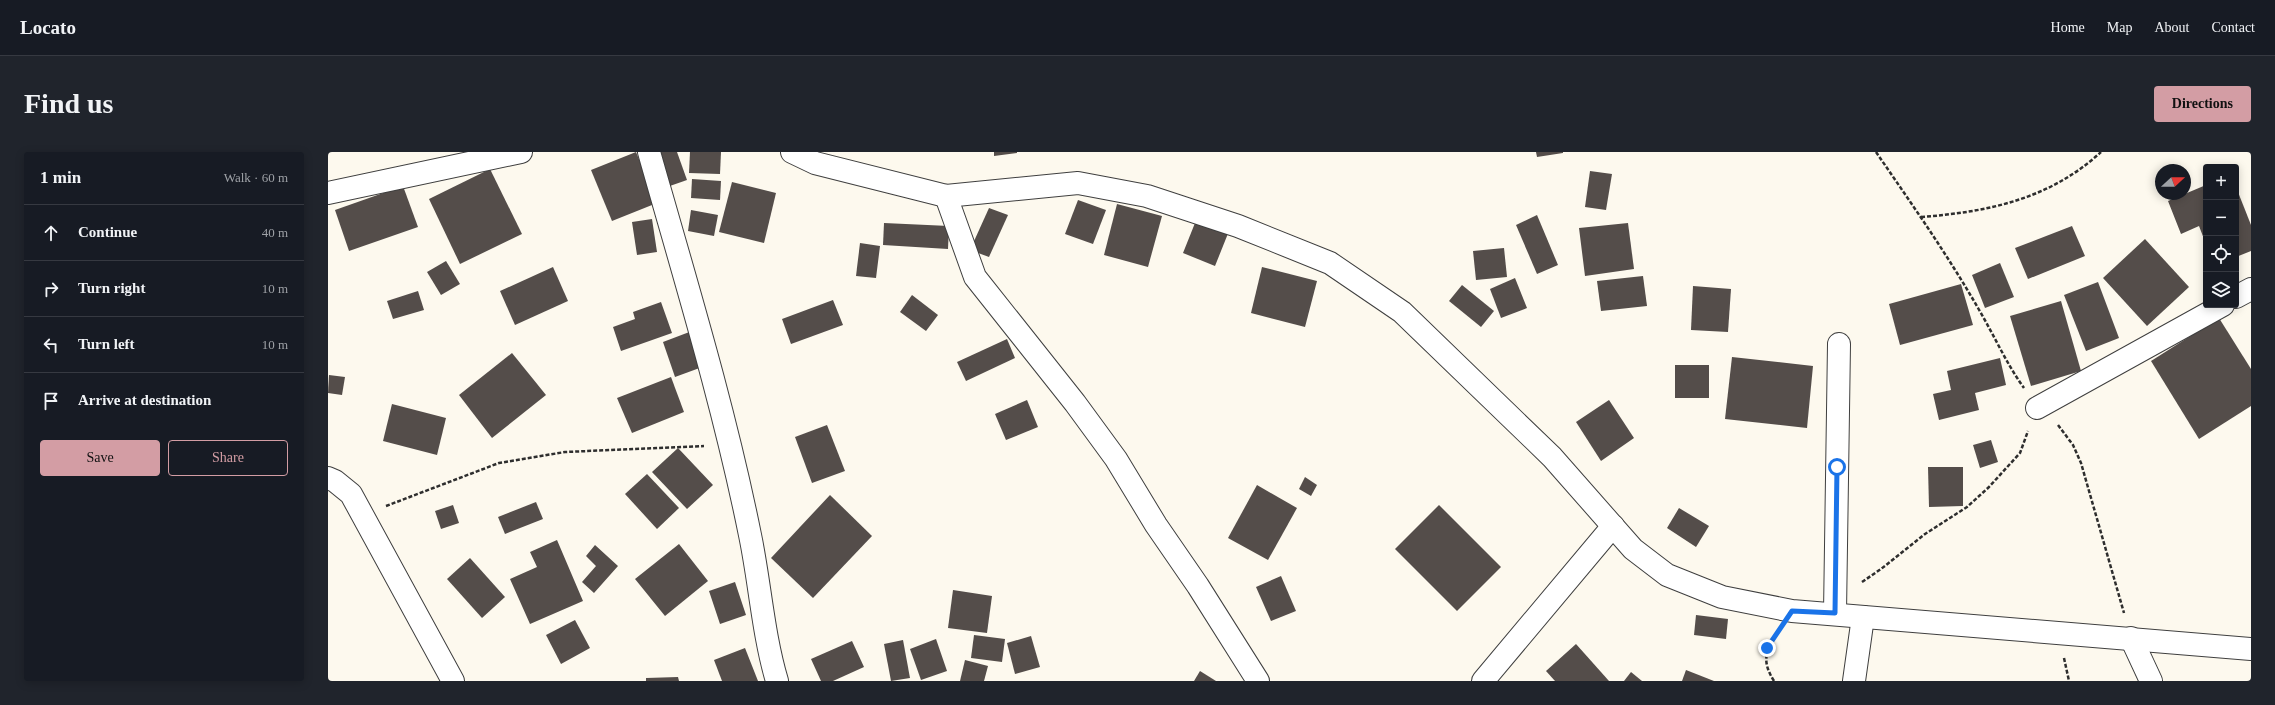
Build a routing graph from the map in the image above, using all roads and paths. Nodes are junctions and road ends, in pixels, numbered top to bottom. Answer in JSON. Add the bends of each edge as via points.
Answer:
{"nodes":[{"id":1,"x":521,"y":152,"type":"edge"},
{"id":2,"x":649,"y":152,"type":"edge"},
{"id":3,"x":792,"y":152,"type":"edge"},
{"id":4,"x":2100,"y":152,"type":"edge"},
{"id":5,"x":328,"y":193,"type":"edge"},
{"id":6,"x":946,"y":196,"type":"junction"},
{"id":7,"x":1921,"y":217,"type":"dead end"},
{"id":8,"x":2251,"y":288,"type":"edge"},
{"id":9,"x":2239,"y":295,"type":"edge"},
{"id":10,"x":2218,"y":308,"type":"edge"},
{"id":11,"x":1839,"y":344,"type":"dead end"},
{"id":12,"x":2037,"y":408,"type":"joint"},
{"id":13,"x":729,"y":445,"type":"junction"},
{"id":14,"x":328,"y":478,"type":"edge"},
{"id":15,"x":363,"y":515,"type":"junction"},
{"id":16,"x":1613,"y":526,"type":"junction"},
{"id":17,"x":1835,"y":605,"type":"junction"},
{"id":18,"x":1792,"y":611,"type":"junction"},
{"id":19,"x":1863,"y":617,"type":"junction"},
{"id":20,"x":2131,"y":638,"type":"junction"},
{"id":21,"x":2251,"y":649,"type":"edge"},
{"id":22,"x":453,"y":681,"type":"edge"},
{"id":23,"x":777,"y":681,"type":"edge"},
{"id":24,"x":1258,"y":681,"type":"edge"},
{"id":25,"x":1484,"y":681,"type":"edge"},
{"id":26,"x":1774,"y":681,"type":"edge"},
{"id":27,"x":1854,"y":681,"type":"edge"},
{"id":28,"x":2151,"y":681,"type":"edge"}],
"edges":[{"from":1,"to":5,"type":"street"},
{"from":2,"to":13,"type":"street"},
{"from":3,"to":6,"type":"street","via":[[815,163]]},
{"from":4,"to":7,"type":"path","via":[[2081,170],[2040,193],[1980,211]]},
{"from":6,"to":16,"type":"street","via":[[1078,183],[1147,196],[1238,226],[1330,263],[1402,312],[1552,457]]},
{"from":6,"to":24,"type":"street","via":[[974,277],[1075,403],[1116,459]]},
{"from":8,"to":9,"type":"street"},
{"from":10,"to":12,"type":"street"},
{"from":11,"to":17,"type":"street"},
{"from":12,"to":17,"type":"path","via":[[2020,453],[1989,487],[1967,507],[1926,534]]},
{"from":13,"to":15,"type":"path","via":[[630,447],[565,452],[499,463]]},
{"from":13,"to":23,"type":"street","via":[[751,536],[772,666]]},
{"from":14,"to":15,"type":"street","via":[[351,494]]},
{"from":15,"to":22,"type":"street"},
{"from":16,"to":18,"type":"street","via":[[1633,548],[1667,575],[1722,597]]},
{"from":16,"to":25,"type":"street"},
{"from":17,"to":18,"type":"street"},
{"from":17,"to":19,"type":"street"},
{"from":18,"to":26,"type":"path","via":[[1767,648],[1766,662]]},
{"from":19,"to":20,"type":"street"},
{"from":19,"to":27,"type":"street"},
{"from":20,"to":21,"type":"street"},
{"from":20,"to":28,"type":"street"}]}
